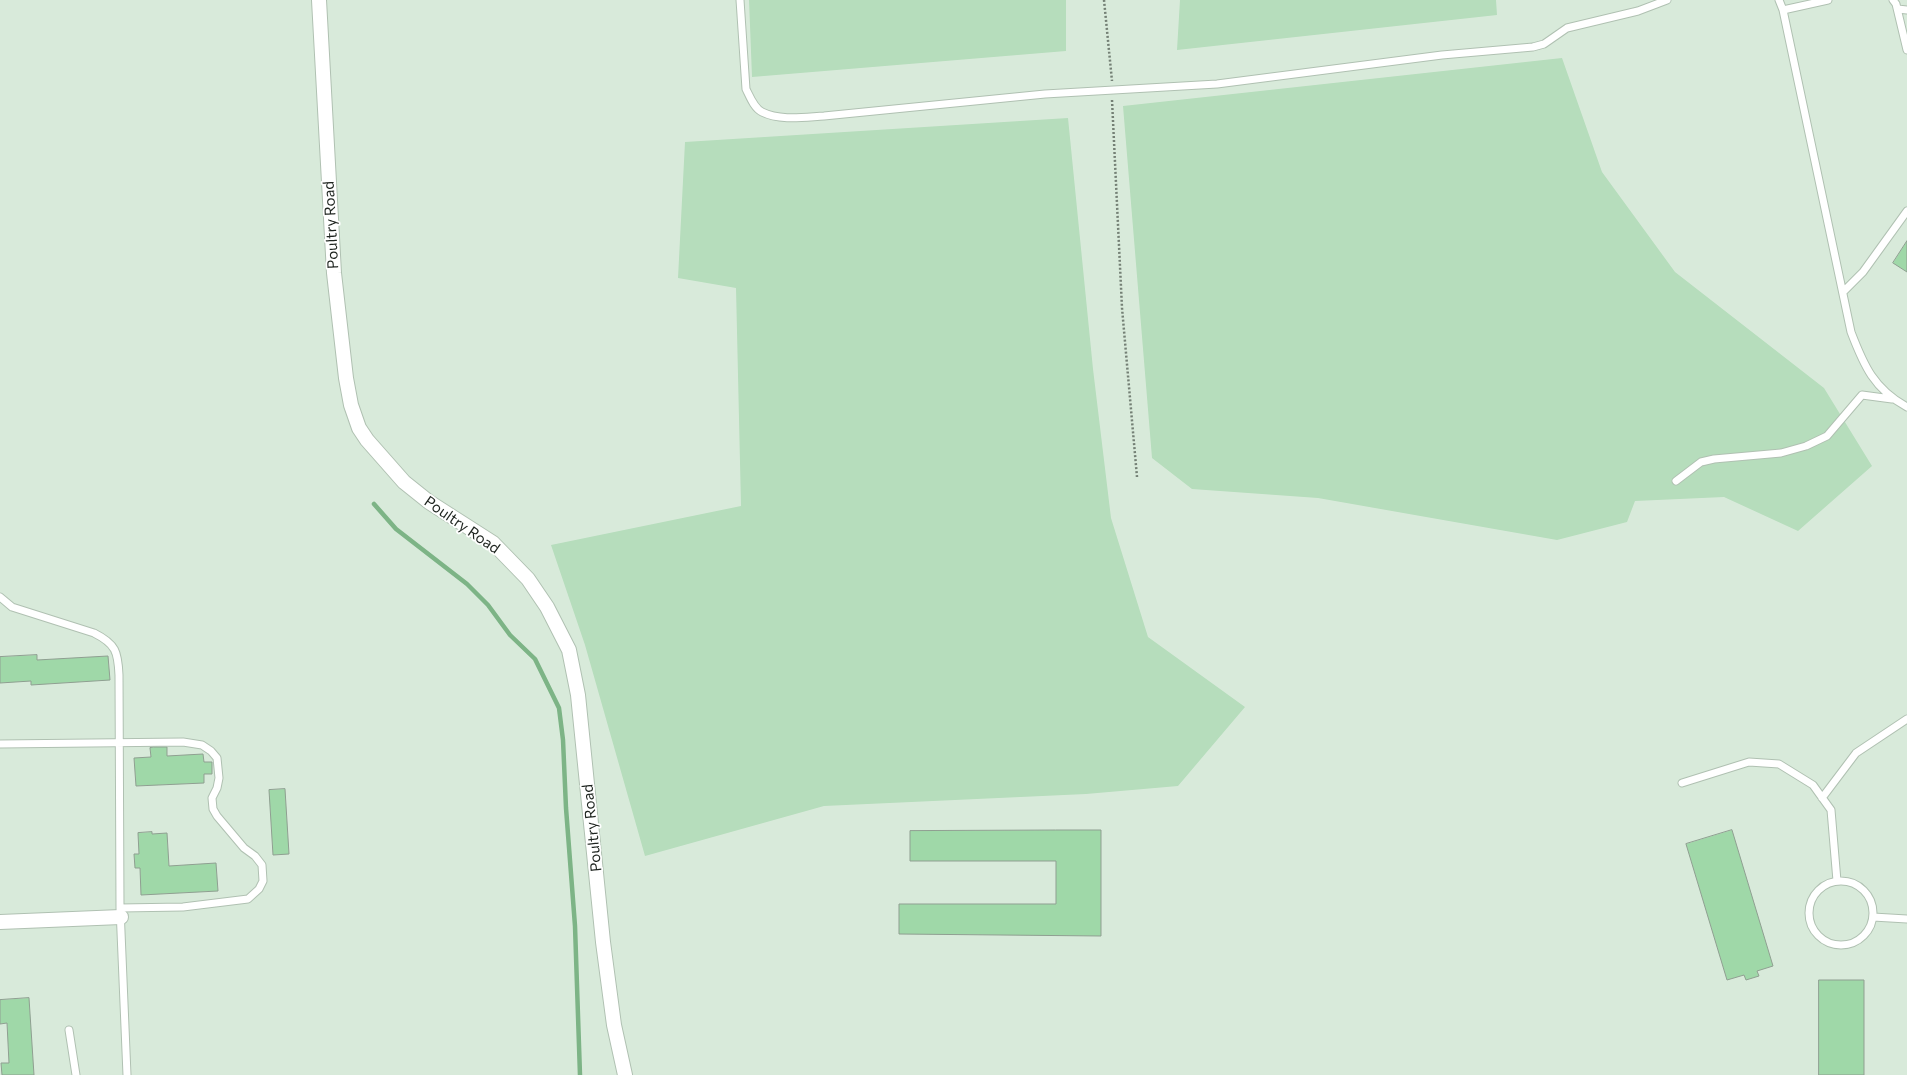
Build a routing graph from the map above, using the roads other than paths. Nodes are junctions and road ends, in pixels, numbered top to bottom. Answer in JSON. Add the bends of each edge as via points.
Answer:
{"nodes":[{"id":1,"x":319,"y":0,"type":"edge"},
{"id":2,"x":740,"y":0,"type":"edge"},
{"id":3,"x":1668,"y":0,"type":"edge"},
{"id":4,"x":1779,"y":0,"type":"edge"},
{"id":5,"x":1828,"y":0,"type":"edge"},
{"id":6,"x":1893,"y":0,"type":"edge"},
{"id":7,"x":1898,"y":9,"type":"junction"},
{"id":8,"x":1783,"y":10,"type":"junction"},
{"id":9,"x":1907,"y":10,"type":"edge"},
{"id":10,"x":1907,"y":50,"type":"edge"},
{"id":11,"x":1907,"y":212,"type":"edge"},
{"id":12,"x":1844,"y":292,"type":"junction"},
{"id":13,"x":1892,"y":399,"type":"junction"},
{"id":14,"x":1907,"y":407,"type":"edge"},
{"id":15,"x":1676,"y":481,"type":"dead end"},
{"id":16,"x":0,"y":597,"type":"edge"},
{"id":17,"x":1907,"y":719,"type":"edge"},
{"id":18,"x":120,"y":743,"type":"junction"},
{"id":19,"x":0,"y":744,"type":"edge"},
{"id":20,"x":1682,"y":782,"type":"dead end"},
{"id":21,"x":1822,"y":798,"type":"junction"},
{"id":22,"x":1837,"y":881,"type":"junction"},
{"id":23,"x":120,"y":912,"type":"junction"},
{"id":24,"x":1873,"y":917,"type":"junction"},
{"id":25,"x":1907,"y":918,"type":"edge"},
{"id":26,"x":0,"y":922,"type":"edge"},
{"id":27,"x":69,"y":1030,"type":"dead end"},
{"id":28,"x":76,"y":1075,"type":"edge"},
{"id":29,"x":127,"y":1075,"type":"edge"},
{"id":30,"x":625,"y":1075,"type":"edge"}],
"edges":[{"from":1,"to":30,"type":"street","name":"Poultry Road","via":[[334,273],[351,405],[367,440],[404,482],[429,502],[492,543],[528,579],[548,607],[569,650],[578,702],[607,972]]},
{"from":2,"to":3,"type":"lane","via":[[746,89],[752,103],[761,112],[776,116],[824,116],[1046,94],[1217,84],[1442,55],[1533,47],[1544,44],[1567,28],[1638,11]]},
{"from":4,"to":8,"type":"lane"},
{"from":5,"to":8,"type":"lane"},
{"from":6,"to":7,"type":"lane"},
{"from":7,"to":9,"type":"lane"},
{"from":7,"to":10,"type":"lane"},
{"from":8,"to":12,"type":"lane"},
{"from":11,"to":12,"type":"lane","via":[[1863,272]]},
{"from":12,"to":13,"type":"lane","via":[[1851,332],[1863,363],[1877,384]]},
{"from":13,"to":14,"type":"lane"},
{"from":13,"to":15,"type":"lane","via":[[1862,395],[1827,436],[1806,446],[1781,453],[1701,462]]},
{"from":16,"to":18,"type":"lane","via":[[12,607],[94,633],[112,644],[118,660]]},
{"from":17,"to":21,"type":"lane","via":[[1856,753]]},
{"from":18,"to":19,"type":"lane"},
{"from":18,"to":23,"type":"lane"},
{"from":18,"to":23,"type":"lane","via":[[183,742],[202,745],[211,750],[219,766],[217,788],[212,798],[213,809],[216,816],[244,848],[255,856],[262,865],[263,872],[263,881],[259,889],[248,899]]},
{"from":20,"to":21,"type":"lane","via":[[1749,762],[1779,764],[1813,785]]},
{"from":21,"to":22,"type":"lane","via":[[1831,810]]},
{"from":22,"to":24,"type":"lane","via":[[1847,881],[1864,890],[1871,903]]},
{"from":22,"to":24,"type":"lane","via":[[1818,890],[1810,905],[1810,921],[1814,931],[1822,939],[1832,944],[1843,945],[1853,942],[1863,936]]},
{"from":23,"to":26,"type":"street"},
{"from":23,"to":29,"type":"lane"},
{"from":24,"to":25,"type":"lane"},
{"from":27,"to":28,"type":"lane"}]}
